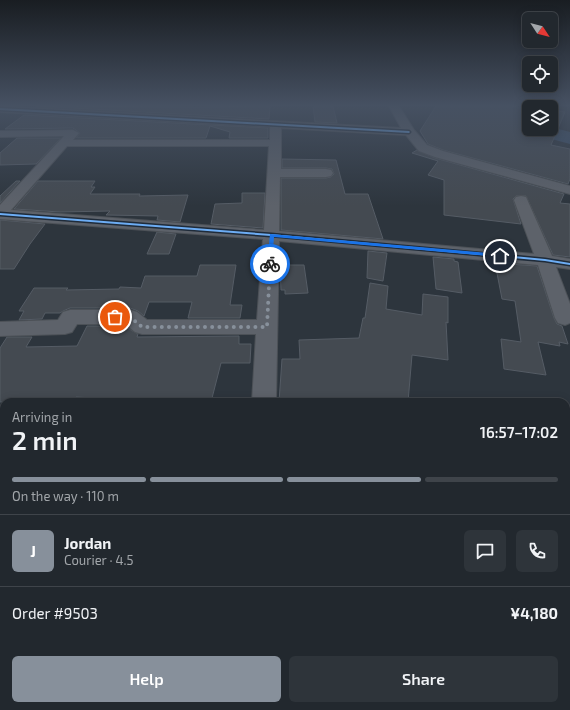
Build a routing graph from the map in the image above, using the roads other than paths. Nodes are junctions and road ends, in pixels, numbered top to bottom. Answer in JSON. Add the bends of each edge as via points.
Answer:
{"nodes":[{"id":1,"x":67,"y":139,"type":"edge"},
{"id":2,"x":275,"y":139,"type":"edge"},
{"id":3,"x":415,"y":139,"type":"edge"},
{"id":4,"x":275,"y":143,"type":"junction"},
{"id":5,"x":63,"y":144,"type":"junction"},
{"id":6,"x":274,"y":172,"type":"junction"},
{"id":7,"x":326,"y":175,"type":"dead end"},
{"id":8,"x":570,"y":190,"type":"edge"},
{"id":9,"x":521,"y":200,"type":"dead end"},
{"id":10,"x":0,"y":214,"type":"edge"},
{"id":11,"x":271,"y":235,"type":"junction"},
{"id":12,"x":545,"y":260,"type":"junction"},
{"id":13,"x":570,"y":264,"type":"edge"},
{"id":14,"x":565,"y":318,"type":"dead end"},
{"id":15,"x":267,"y":327,"type":"junction"},
{"id":16,"x":0,"y":328,"type":"edge"},
{"id":17,"x":264,"y":398,"type":"edge"}],
"edges":[{"from":1,"to":5,"type":"street"},
{"from":2,"to":4,"type":"street"},
{"from":3,"to":8,"type":"street","via":[[423,148],[439,154]]},
{"from":4,"to":5,"type":"street"},
{"from":4,"to":6,"type":"street"},
{"from":5,"to":10,"type":"street"},
{"from":6,"to":7,"type":"street"},
{"from":6,"to":11,"type":"street"},
{"from":9,"to":12,"type":"street"},
{"from":10,"to":11,"type":"street"},
{"from":11,"to":12,"type":"street"},
{"from":11,"to":15,"type":"street"},
{"from":12,"to":13,"type":"street"},
{"from":12,"to":14,"type":"street"},
{"from":15,"to":16,"type":"street","via":[[142,327],[130,317],[70,318],[64,327]]},
{"from":15,"to":17,"type":"street"}]}
